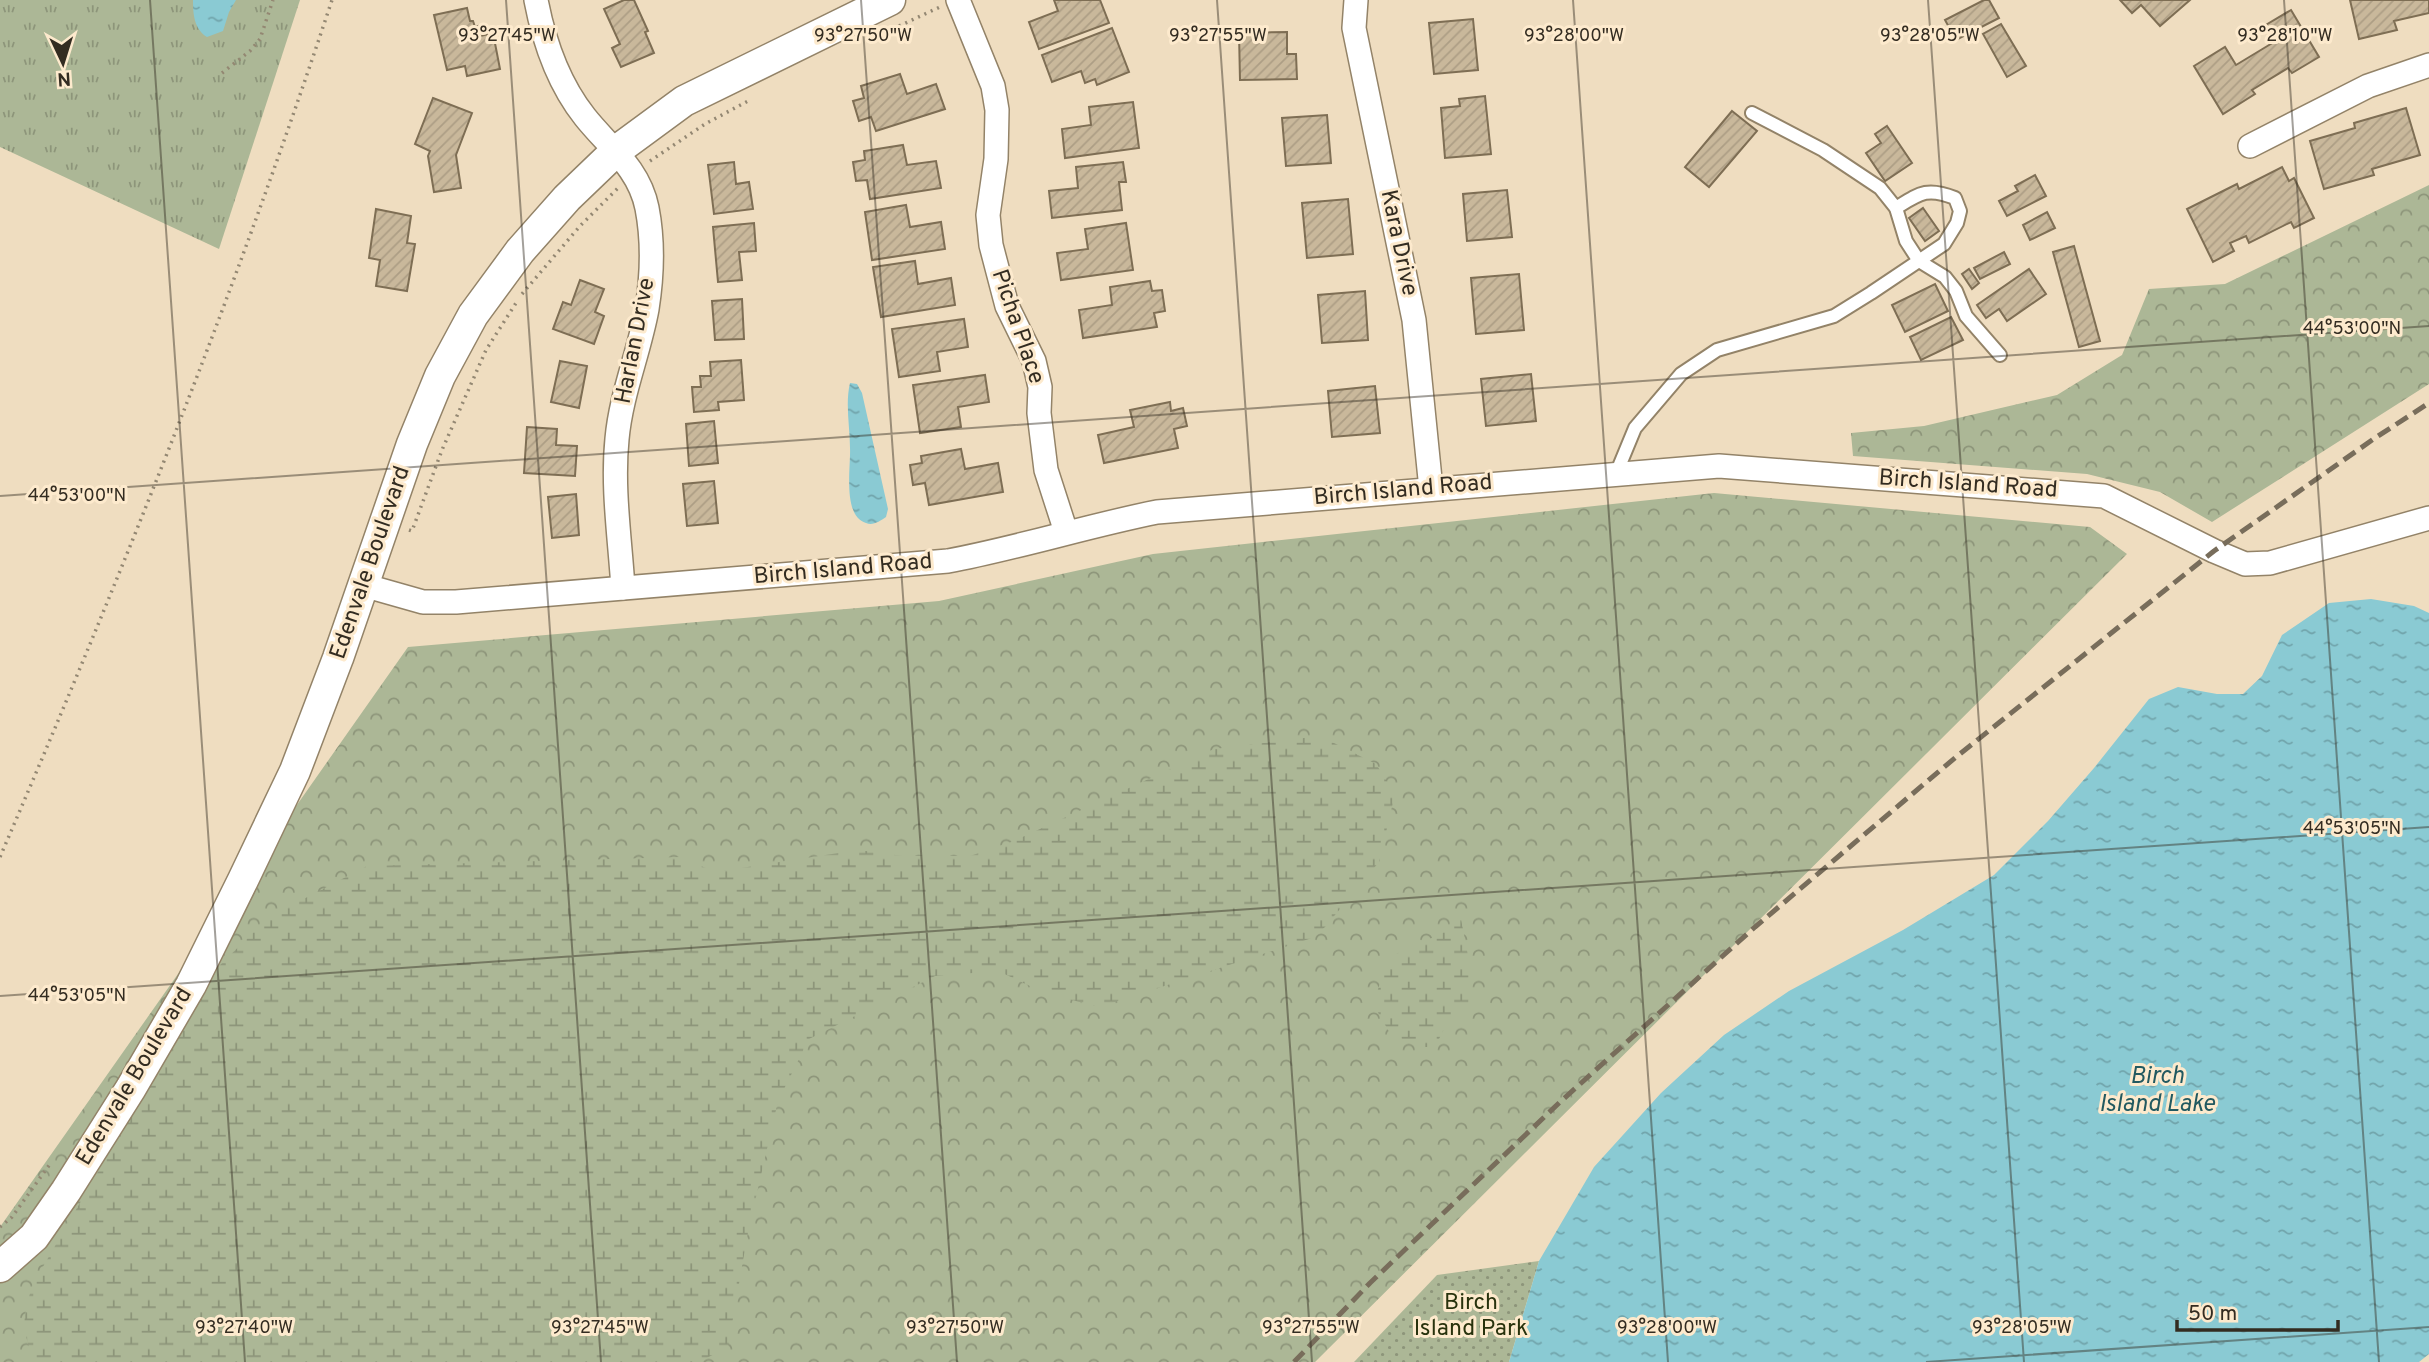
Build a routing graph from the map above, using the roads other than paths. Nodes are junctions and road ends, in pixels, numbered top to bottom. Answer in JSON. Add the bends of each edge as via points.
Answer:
{"nodes":[{"id":1,"x":536,"y":0,"type":"edge"},
{"id":2,"x":890,"y":0,"type":"edge"},
{"id":3,"x":950,"y":3,"type":"edge"},
{"id":4,"x":1350,"y":3,"type":"edge"},
{"id":5,"x":2429,"y":65,"type":"edge"},
{"id":6,"x":1752,"y":113,"type":"dead end"},
{"id":7,"x":2250,"y":146,"type":"dead end"},
{"id":8,"x":625,"y":161,"type":"junction"},
{"id":9,"x":1896,"y":208,"type":"junction"},
{"id":10,"x":1919,"y":261,"type":"junction"},
{"id":11,"x":2000,"y":355,"type":"dead end"},
{"id":12,"x":1616,"y":474,"type":"junction"},
{"id":13,"x":1431,"y":489,"type":"junction"},
{"id":14,"x":2429,"y":518,"type":"edge"},
{"id":15,"x":1066,"y":532,"type":"junction"},
{"id":16,"x":363,"y":585,"type":"junction"},
{"id":17,"x":623,"y":588,"type":"junction"},
{"id":18,"x":0,"y":1267,"type":"edge"}],
"edges":[{"from":1,"to":8,"type":"street","name":"Harlan Drive","via":[[541,30],[558,76],[584,117]]},
{"from":2,"to":8,"type":"street","name":"Edenvale Boulevard","via":[[684,101]]},
{"from":3,"to":15,"type":"street","name":"Picha Place","via":[[993,86],[997,110],[988,215],[991,245],[1007,306],[1034,361],[1046,470]]},
{"from":4,"to":13,"type":"street","name":"Kara Drive","via":[[1414,320]]},
{"from":5,"to":7,"type":"street","via":[[2368,86]]},
{"from":6,"to":9,"type":"lane","via":[[1856,170]]},
{"from":8,"to":16,"type":"street","name":"Edenvale Boulevard","via":[[567,198],[473,315],[440,376],[412,444]]},
{"from":8,"to":17,"type":"street","name":"Harlan Drive","via":[[648,210],[651,259],[647,308],[617,438]]},
{"from":9,"to":10,"type":"lane","via":[[1906,241]]},
{"from":9,"to":10,"type":"lane","via":[[1920,193],[1938,191],[1955,198],[1960,211],[1957,223],[1944,244]]},
{"from":10,"to":11,"type":"lane","via":[[1945,277],[1966,316]]},
{"from":10,"to":12,"type":"lane","via":[[1834,316],[1717,350],[1681,374],[1635,428]]},
{"from":12,"to":13,"type":"street","name":"Birch Island Road"},
{"from":12,"to":14,"type":"street","name":"Birch Island Road","via":[[1719,466],[2104,496],[2245,564],[2270,563]]},
{"from":13,"to":15,"type":"street","name":"Birch Island Road","via":[[1157,512]]},
{"from":15,"to":17,"type":"street","name":"Birch Island Road","via":[[948,561]]},
{"from":16,"to":17,"type":"street","name":"Birch Island Road","via":[[423,602]]},
{"from":16,"to":18,"type":"street","name":"Edenvale Boulevard","via":[[295,771],[191,985],[66,1191],[34,1237]]}]}
